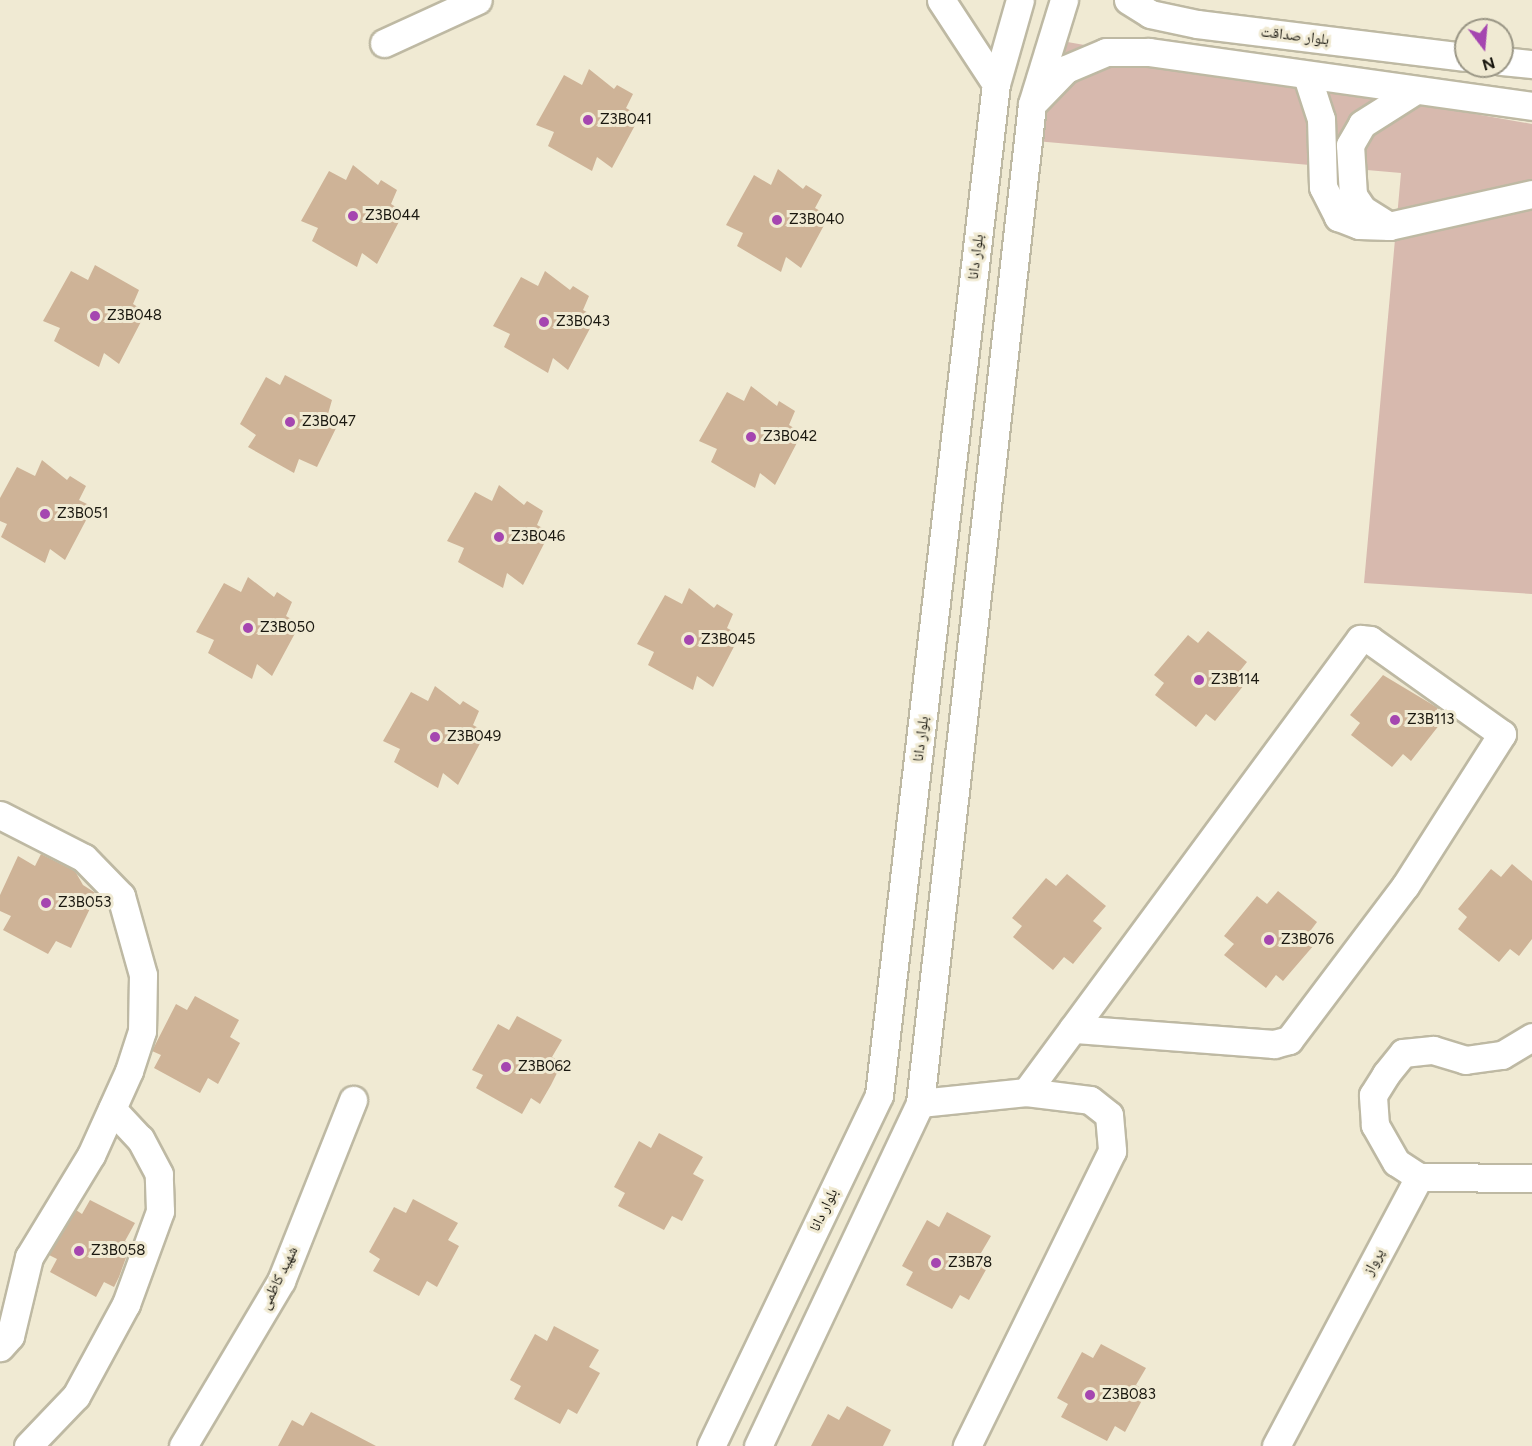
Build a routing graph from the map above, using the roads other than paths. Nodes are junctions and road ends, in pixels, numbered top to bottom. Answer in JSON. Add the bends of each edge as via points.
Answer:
{"nodes":[{"id":1,"x":478,"y":0,"type":"edge"},
{"id":2,"x":941,"y":0,"type":"edge"},
{"id":3,"x":1020,"y":0,"type":"edge"},
{"id":4,"x":1064,"y":0,"type":"edge"},
{"id":5,"x":1128,"y":0,"type":"edge"},
{"id":6,"x":1198,"y":12,"type":"edge"},
{"id":7,"x":384,"y":43,"type":"dead end"},
{"id":8,"x":1454,"y":55,"type":"edge"},
{"id":9,"x":1197,"y":58,"type":"junction"},
{"id":10,"x":1514,"y":62,"type":"edge"},
{"id":11,"x":1532,"y":64,"type":"edge"},
{"id":12,"x":1307,"y":76,"type":"junction"},
{"id":13,"x":996,"y":84,"type":"junction"},
{"id":14,"x":1414,"y":91,"type":"junction"},
{"id":15,"x":1032,"y":104,"type":"junction"},
{"id":16,"x":1532,"y":106,"type":"edge"},
{"id":17,"x":1532,"y":194,"type":"edge"},
{"id":18,"x":1389,"y":226,"type":"junction"},
{"id":19,"x":0,"y":814,"type":"edge"},
{"id":20,"x":1073,"y":1029,"type":"junction"},
{"id":21,"x":1532,"y":1037,"type":"edge"},
{"id":22,"x":1026,"y":1092,"type":"junction"},
{"id":23,"x":353,"y":1100,"type":"dead end"},
{"id":24,"x":920,"y":1103,"type":"junction"},
{"id":25,"x":112,"y":1109,"type":"junction"},
{"id":26,"x":1527,"y":1170,"type":"edge"},
{"id":27,"x":1419,"y":1177,"type":"junction"},
{"id":28,"x":0,"y":1347,"type":"edge"},
{"id":29,"x":28,"y":1446,"type":"edge"},
{"id":30,"x":183,"y":1446,"type":"edge"},
{"id":31,"x":711,"y":1446,"type":"edge"},
{"id":32,"x":758,"y":1446,"type":"edge"},
{"id":33,"x":967,"y":1446,"type":"edge"},
{"id":34,"x":1276,"y":1446,"type":"edge"}],
"edges":[{"from":1,"to":7,"type":"street"},
{"from":2,"to":13,"type":"street"},
{"from":3,"to":13,"type":"street","name":"بلوار دانا"},
{"from":4,"to":15,"type":"street"},
{"from":5,"to":6,"type":"street","name":"بلوار صداقت","via":[[1150,14]]},
{"from":6,"to":8,"type":"street","name":"بلوار صداقت"},
{"from":6,"to":9,"type":"street"},
{"from":9,"to":12,"type":"street"},
{"from":9,"to":15,"type":"street","via":[[1106,52],[1066,69]]},
{"from":10,"to":11,"type":"street"},
{"from":12,"to":14,"type":"street"},
{"from":12,"to":18,"type":"street","via":[[1321,119],[1328,202],[1338,217],[1359,225]]},
{"from":13,"to":31,"type":"street","name":"بلوار دانا","via":[[879,1095]]},
{"from":14,"to":16,"type":"street"},
{"from":14,"to":18,"type":"street","via":[[1362,124],[1350,145],[1353,195],[1363,210]]},
{"from":15,"to":24,"type":"street"},
{"from":17,"to":18,"type":"street"},
{"from":19,"to":25,"type":"street","via":[[84,858],[121,896],[143,975],[142,1031]]},
{"from":20,"to":20,"type":"street","via":[[1274,1044],[1289,1040],[1404,885],[1502,734],[1370,640],[1360,639]]},
{"from":20,"to":22,"type":"street"},
{"from":21,"to":27,"type":"street","via":[[1502,1055],[1465,1060],[1433,1050],[1403,1053],[1386,1074],[1373,1095],[1375,1125],[1396,1162]]},
{"from":22,"to":24,"type":"street"},
{"from":22,"to":33,"type":"street","via":[[1090,1100],[1109,1115],[1112,1151]]},
{"from":23,"to":30,"type":"street","name":"شهید کاظمی","via":[[281,1281]]},
{"from":24,"to":32,"type":"street"},
{"from":25,"to":28,"type":"street","via":[[91,1155],[28,1257],[10,1336]]},
{"from":25,"to":29,"type":"street","via":[[140,1139],[159,1173],[160,1210],[126,1304],[76,1396]]},
{"from":26,"to":27,"type":"street"},
{"from":27,"to":34,"type":"street","name":"پرواز"}]}
